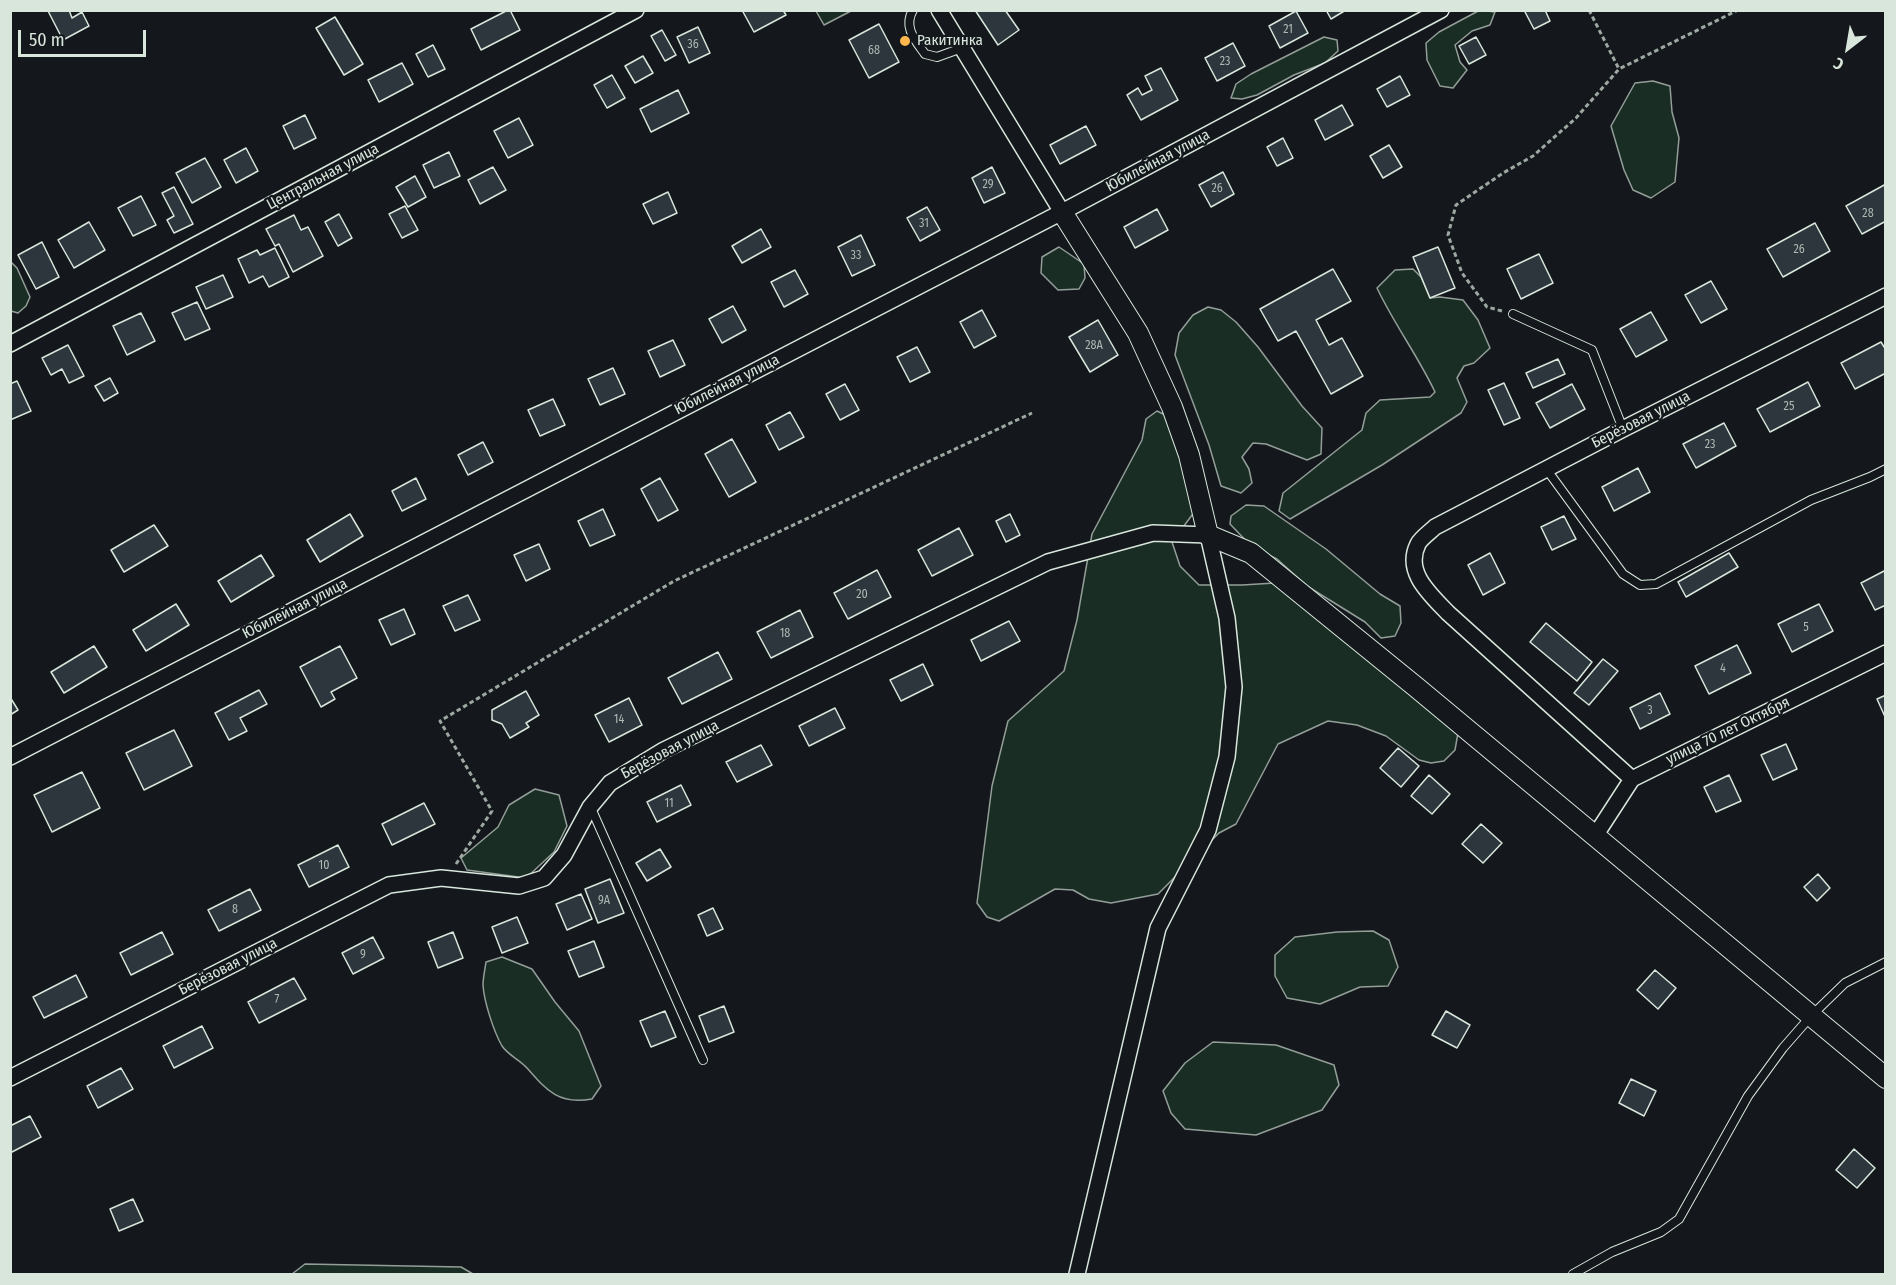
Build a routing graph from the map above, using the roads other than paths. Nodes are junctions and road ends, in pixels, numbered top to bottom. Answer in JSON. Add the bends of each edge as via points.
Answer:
{"nodes":[{"id":1,"x":636,"y":10,"type":"edge"},
{"id":2,"x":912,"y":10,"type":"edge"},
{"id":3,"x":939,"y":10,"type":"edge"},
{"id":4,"x":1441,"y":10,"type":"edge"},
{"id":5,"x":962,"y":48,"type":"junction"},
{"id":6,"x":1062,"y":212,"type":"junction"},
{"id":7,"x":1886,"y":296,"type":"edge"},
{"id":8,"x":1513,"y":314,"type":"road end"},
{"id":9,"x":10,"y":344,"type":"edge"},
{"id":10,"x":1623,"y":429,"type":"junction"},
{"id":11,"x":1886,"y":468,"type":"edge"},
{"id":12,"x":1547,"y":470,"type":"junction"},
{"id":13,"x":1208,"y":535,"type":"junction"},
{"id":14,"x":1886,"y":653,"type":"edge"},
{"id":15,"x":10,"y":757,"type":"edge"},
{"id":16,"x":1632,"y":779,"type":"junction"},
{"id":17,"x":590,"y":807,"type":"junction"},
{"id":18,"x":1595,"y":836,"type":"junction"},
{"id":19,"x":1886,"y":963,"type":"edge"},
{"id":20,"x":1811,"y":1016,"type":"junction"},
{"id":21,"x":702,"y":1060,"type":"dead end"},
{"id":22,"x":10,"y":1078,"type":"edge"},
{"id":23,"x":1886,"y":1078,"type":"edge"},
{"id":24,"x":1077,"y":1275,"type":"edge"},
{"id":25,"x":1573,"y":1275,"type":"edge"}],
"edges":[{"from":1,"to":9,"type":"street","name":"Центральная улица"},
{"from":2,"to":5,"type":"lane","via":[[908,18],[911,35],[925,54],[937,57]]},
{"from":3,"to":5,"type":"street"},
{"from":4,"to":6,"type":"street","name":"Юбилейная улица"},
{"from":5,"to":6,"type":"street"},
{"from":6,"to":13,"type":"street","via":[[1138,333],[1172,407],[1189,455]]},
{"from":6,"to":15,"type":"street","name":"Юбилейная улица"},
{"from":7,"to":10,"type":"street","name":"Берёзовая улица"},
{"from":8,"to":10,"type":"lane","via":[[1592,350]]},
{"from":10,"to":12,"type":"street","name":"Берёзовая улица"},
{"from":11,"to":12,"type":"lane","via":[[1811,500],[1656,584],[1640,585],[1623,574]]},
{"from":12,"to":16,"type":"street","name":"Берёзовая улица","via":[[1435,527],[1419,542],[1413,563],[1421,583],[1448,613]]},
{"from":13,"to":17,"type":"street","name":"Берёзовая улица","via":[[1153,533],[1048,562],[664,750],[610,783]]},
{"from":13,"to":18,"type":"street","via":[[1251,553]]},
{"from":13,"to":24,"type":"street","via":[[1227,618],[1234,687],[1227,757],[1208,830],[1158,928]]},
{"from":14,"to":16,"type":"street","name":"улица 70 лет Октября"},
{"from":16,"to":18,"type":"street"},
{"from":17,"to":21,"type":"lane"},
{"from":17,"to":22,"type":"street","name":"Берёзовая улица","via":[[564,855],[544,878],[519,886],[446,879],[389,885]]},
{"from":18,"to":20,"type":"street"},
{"from":19,"to":20,"type":"lane","via":[[1845,983]]},
{"from":20,"to":23,"type":"street"},
{"from":20,"to":25,"type":"lane","via":[[1748,1096],[1679,1219],[1661,1232],[1612,1252]]}]}
